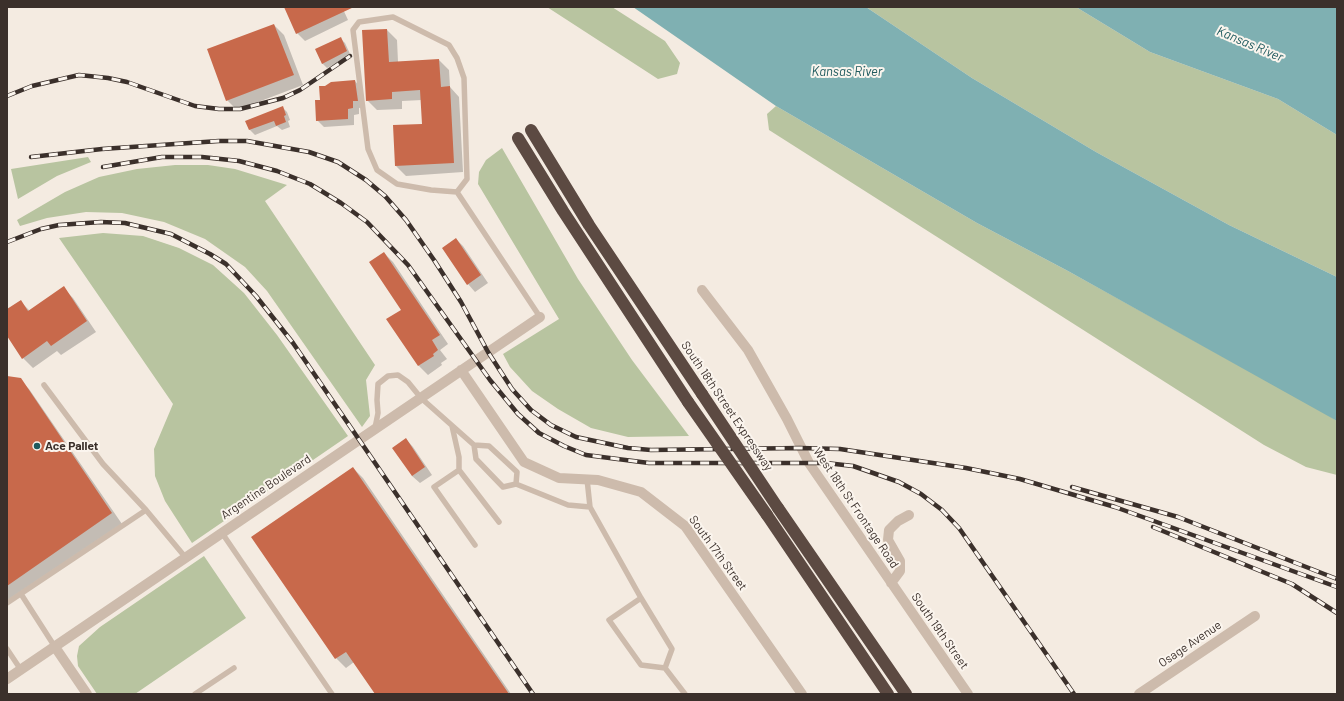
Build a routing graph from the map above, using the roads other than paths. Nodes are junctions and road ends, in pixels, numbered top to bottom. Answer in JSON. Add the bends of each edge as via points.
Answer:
{"nodes":[{"id":1,"x":531,"y":130,"type":"dead end"},
{"id":2,"x":518,"y":138,"type":"dead end"},
{"id":3,"x":457,"y":192,"type":"junction"},
{"id":4,"x":702,"y":290,"type":"dead end"},
{"id":5,"x":540,"y":317,"type":"joint"},
{"id":6,"x":461,"y":370,"type":"junction"},
{"id":7,"x":44,"y":385,"type":"dead end"},
{"id":8,"x":421,"y":398,"type":"junction"},
{"id":9,"x":452,"y":425,"type":"junction"},
{"id":10,"x":375,"y":429,"type":"junction"},
{"id":11,"x":474,"y":445,"type":"junction"},
{"id":12,"x":459,"y":470,"type":"junction"},
{"id":13,"x":587,"y":479,"type":"junction"},
{"id":14,"x":516,"y":484,"type":"junction"},
{"id":15,"x":590,"y":507,"type":"junction"},
{"id":16,"x":146,"y":510,"type":"junction"},
{"id":17,"x":909,"y":515,"type":"dead end"},
{"id":18,"x":499,"y":522,"type":"dead end"},
{"id":19,"x":222,"y":533,"type":"junction"},
{"id":20,"x":475,"y":545,"type":"dead end"},
{"id":21,"x":186,"y":558,"type":"junction"},
{"id":22,"x":891,"y":583,"type":"junction"},
{"id":23,"x":21,"y":594,"type":"junction"},
{"id":24,"x":641,"y":598,"type":"junction"},
{"id":25,"x":7,"y":603,"type":"edge"},
{"id":26,"x":1255,"y":616,"type":"dead end"},
{"id":27,"x":55,"y":647,"type":"junction"},
{"id":28,"x":7,"y":649,"type":"edge"},
{"id":29,"x":234,"y":668,"type":"dead end"},
{"id":30,"x":665,"y":668,"type":"junction"},
{"id":31,"x":21,"y":670,"type":"junction"},
{"id":32,"x":7,"y":679,"type":"edge"},
{"id":33,"x":87,"y":694,"type":"edge"},
{"id":34,"x":195,"y":694,"type":"edge"},
{"id":35,"x":332,"y":694,"type":"edge"},
{"id":36,"x":685,"y":694,"type":"edge"},
{"id":37,"x":802,"y":694,"type":"edge"},
{"id":38,"x":888,"y":694,"type":"edge"},
{"id":39,"x":906,"y":694,"type":"edge"},
{"id":40,"x":968,"y":694,"type":"edge"},
{"id":41,"x":1139,"y":694,"type":"edge"}],
"edges":[{"from":1,"to":39,"type":"highway","name":"South 18th Street Expressway","bridge":true,"via":[[588,224]]},
{"from":2,"to":38,"type":"highway","bridge":true,"via":[[688,402]]},
{"from":3,"to":3,"type":"lane","via":[[397,184],[377,170],[368,149],[353,30],[359,22],[393,17],[449,45],[457,58],[464,78],[467,179]]},
{"from":3,"to":5,"type":"lane"},
{"from":4,"to":22,"type":"street","name":"West 18th St Frontage Road","via":[[748,350],[787,418],[809,463]]},
{"from":5,"to":6,"type":"street","name":"Argentine Boulevard"},
{"from":6,"to":8,"type":"street","name":"Argentine Boulevard"},
{"from":6,"to":13,"type":"street","name":"South 17th Street","via":[[524,462],[559,478]]},
{"from":7,"to":16,"type":"lane","via":[[103,464]]},
{"from":8,"to":9,"type":"lane"},
{"from":8,"to":10,"type":"street","name":"Argentine Boulevard"},
{"from":8,"to":10,"type":"lane","via":[[408,382],[398,375],[388,376],[378,384]]},
{"from":9,"to":11,"type":"lane"},
{"from":9,"to":12,"type":"lane"},
{"from":10,"to":19,"type":"street","name":"Argentine Boulevard"},
{"from":11,"to":14,"type":"lane","via":[[489,446],[517,472]]},
{"from":11,"to":14,"type":"lane","via":[[476,459],[503,488]]},
{"from":12,"to":18,"type":"lane"},
{"from":12,"to":20,"type":"lane","via":[[434,487]]},
{"from":13,"to":15,"type":"lane"},
{"from":13,"to":37,"type":"street","name":"South 17th Street","via":[[641,492],[685,526]]},
{"from":14,"to":15,"type":"lane","via":[[568,505]]},
{"from":15,"to":24,"type":"lane"},
{"from":16,"to":21,"type":"lane"},
{"from":16,"to":23,"type":"lane"},
{"from":17,"to":22,"type":"street","via":[[889,530],[888,540],[900,561],[900,571]]},
{"from":19,"to":21,"type":"street","name":"Argentine Boulevard"},
{"from":19,"to":35,"type":"lane"},
{"from":21,"to":27,"type":"street","name":"Argentine Boulevard"},
{"from":22,"to":40,"type":"street","name":"South 19th Street"},
{"from":23,"to":25,"type":"lane"},
{"from":23,"to":27,"type":"lane"},
{"from":24,"to":30,"type":"lane","via":[[672,649]]},
{"from":24,"to":30,"type":"lane","via":[[609,620],[641,665]]},
{"from":26,"to":41,"type":"street","name":"Osage Avenue"},
{"from":27,"to":31,"type":"street","name":"Argentine Boulevard"},
{"from":27,"to":33,"type":"street"},
{"from":28,"to":31,"type":"lane"},
{"from":29,"to":34,"type":"lane"},
{"from":30,"to":36,"type":"lane"},
{"from":31,"to":32,"type":"street","name":"Argentine Boulevard"}]}
